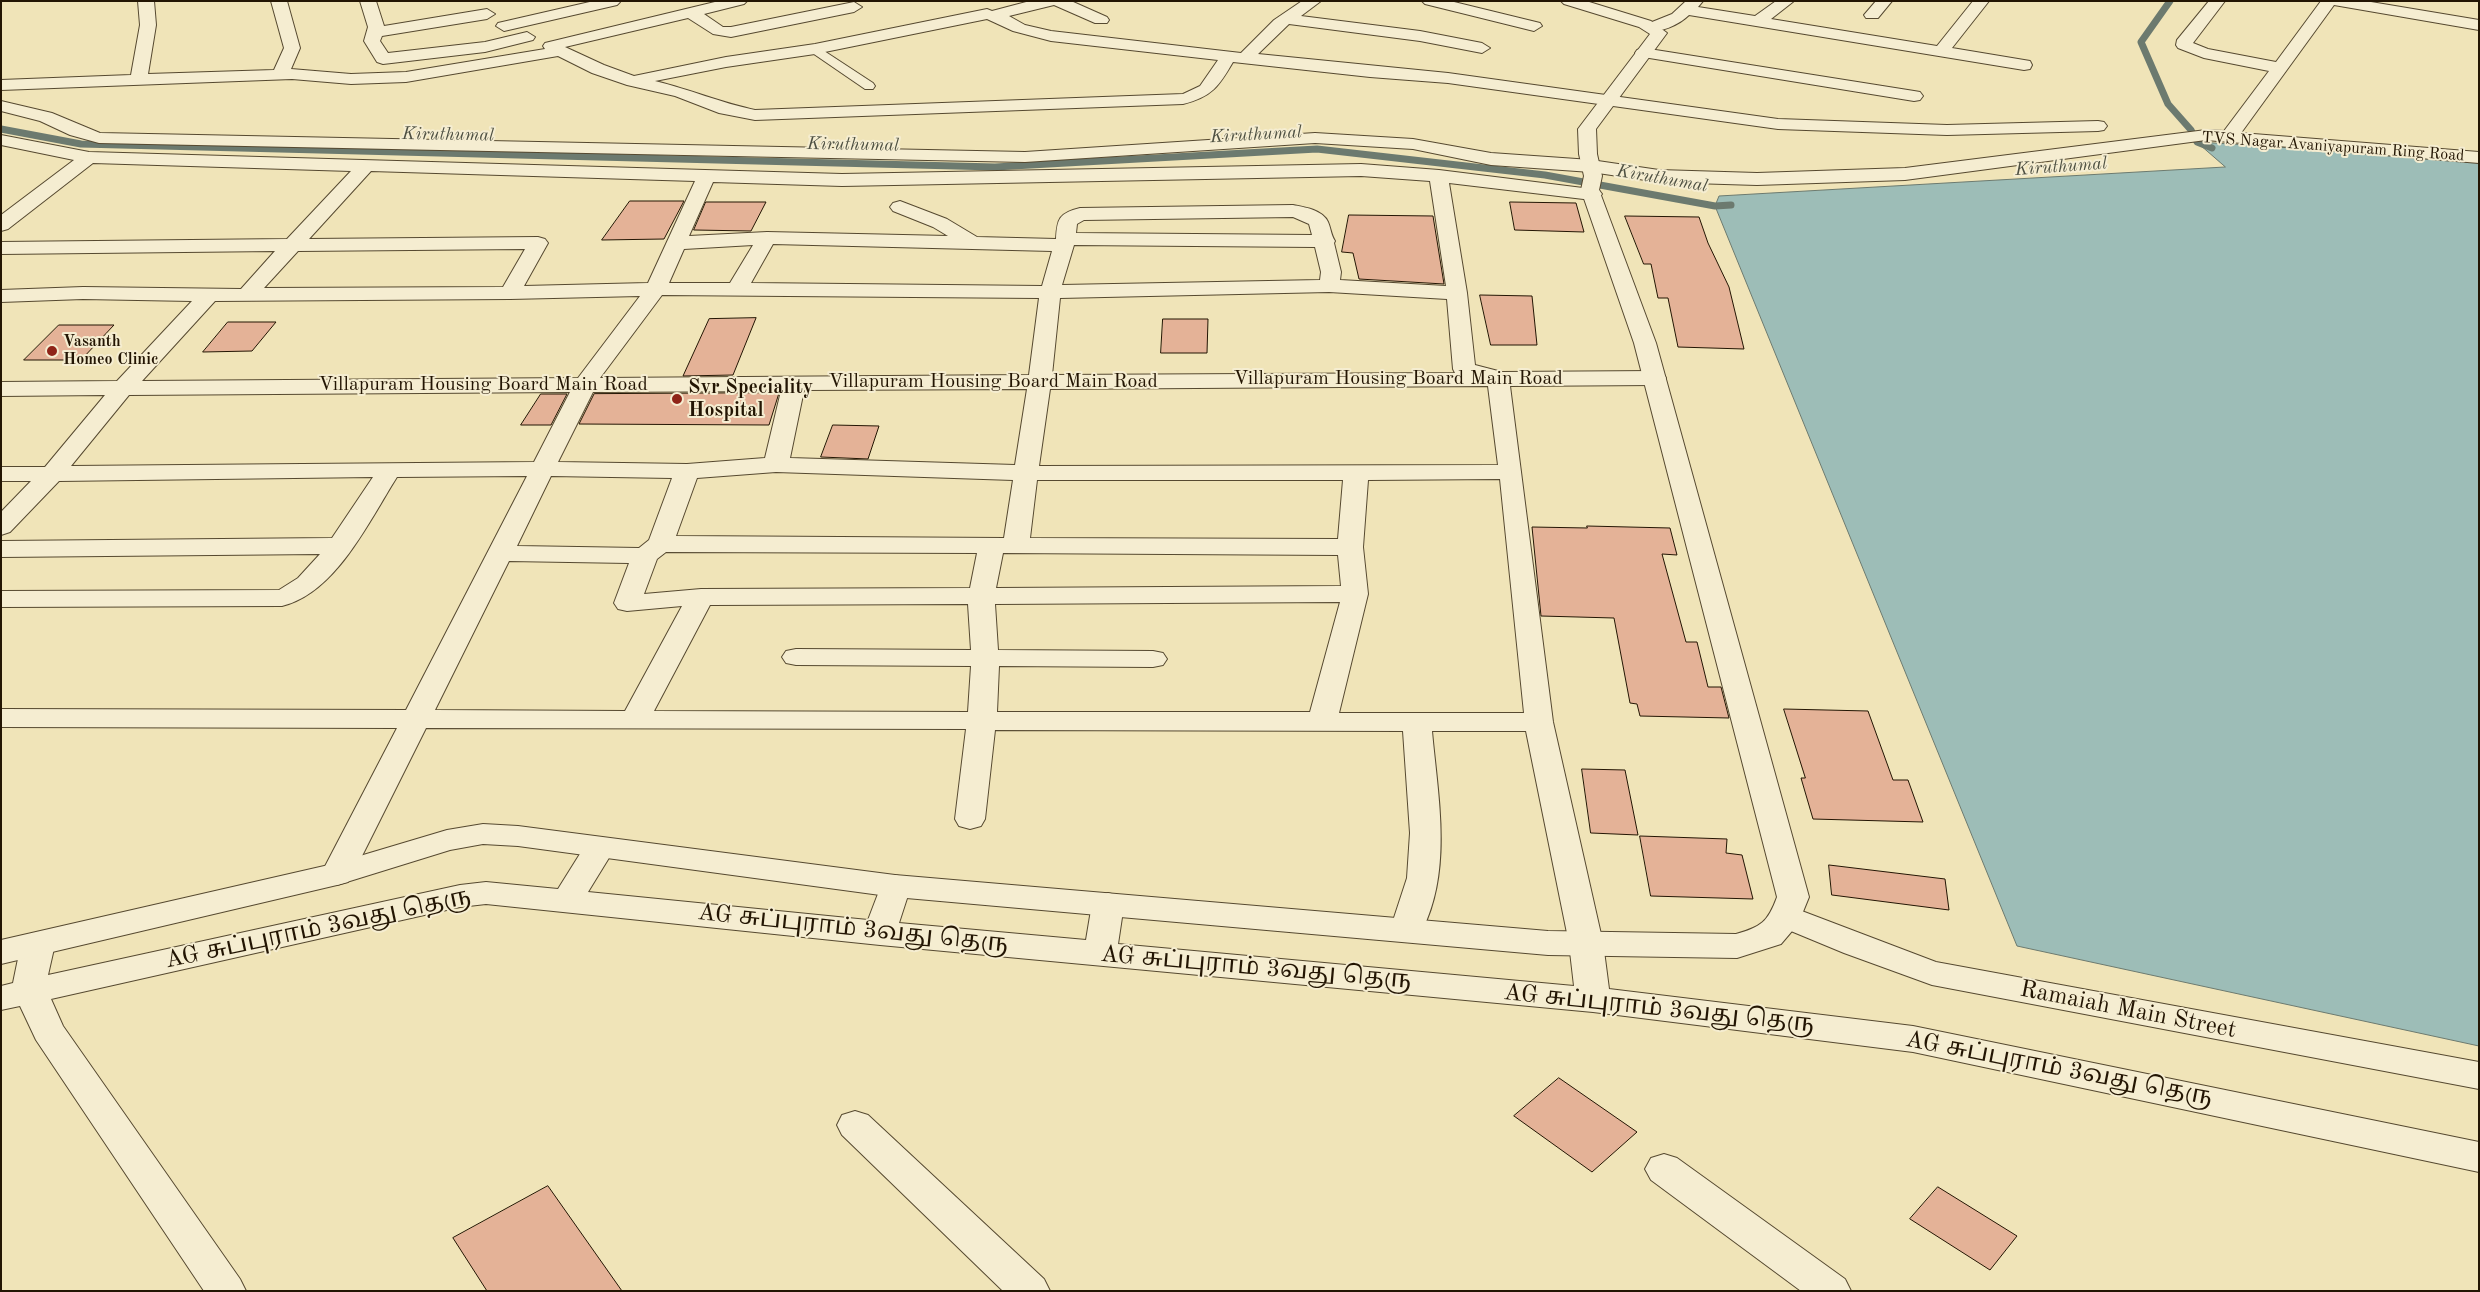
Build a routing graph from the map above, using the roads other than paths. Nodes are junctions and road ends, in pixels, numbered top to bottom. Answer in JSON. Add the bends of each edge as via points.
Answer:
{"nodes":[{"id":1,"x":146,"y":1,"type":"edge"},
{"id":2,"x":279,"y":1,"type":"edge"},
{"id":3,"x":368,"y":1,"type":"edge"},
{"id":4,"x":739,"y":1,"type":"edge"},
{"id":5,"x":1050,"y":1,"type":"edge"},
{"id":6,"x":1058,"y":1,"type":"edge"},
{"id":7,"x":1313,"y":1,"type":"edge"},
{"id":8,"x":1430,"y":1,"type":"edge"},
{"id":9,"x":1569,"y":1,"type":"edge"},
{"id":10,"x":1786,"y":1,"type":"edge"},
{"id":11,"x":1884,"y":1,"type":"edge"},
{"id":12,"x":1981,"y":1,"type":"edge"},
{"id":13,"x":2217,"y":1,"type":"edge"},
{"id":14,"x":2329,"y":1,"type":"edge"},
{"id":15,"x":2336,"y":1,"type":"edge"},
{"id":16,"x":612,"y":2,"type":"edge"},
{"id":17,"x":485,"y":6,"type":"edge"},
{"id":18,"x":1692,"y":6,"type":"edge"},
{"id":19,"x":854,"y":7,"type":"dead end"},
{"id":20,"x":690,"y":12,"type":"junction"},
{"id":21,"x":994,"y":15,"type":"junction"},
{"id":22,"x":1872,"y":15,"type":"dead end"},
{"id":23,"x":1286,"y":19,"type":"junction"},
{"id":24,"x":1101,"y":20,"type":"dead end"},
{"id":25,"x":1756,"y":22,"type":"junction"},
{"id":26,"x":2479,"y":25,"type":"edge"},
{"id":27,"x":504,"y":26,"type":"junction"},
{"id":28,"x":1534,"y":26,"type":"dead end"},
{"id":29,"x":1654,"y":27,"type":"junction"},
{"id":30,"x":374,"y":32,"type":"junction"},
{"id":31,"x":527,"y":37,"type":"junction"},
{"id":32,"x":1482,"y":48,"type":"dead end"},
{"id":33,"x":555,"y":49,"type":"junction"},
{"id":34,"x":815,"y":49,"type":"junction"},
{"id":35,"x":1940,"y":52,"type":"junction"},
{"id":36,"x":1644,"y":54,"type":"junction"},
{"id":37,"x":1229,"y":55,"type":"junction"},
{"id":38,"x":1246,"y":57,"type":"junction"},
{"id":39,"x":2024,"y":65,"type":"dead end"},
{"id":40,"x":2280,"y":68,"type":"junction"},
{"id":41,"x":280,"y":74,"type":"junction"},
{"id":42,"x":138,"y":80,"type":"junction"},
{"id":43,"x":633,"y":82,"type":"junction"},
{"id":44,"x":1,"y":85,"type":"edge"},
{"id":45,"x":869,"y":86,"type":"dead end"},
{"id":46,"x":1914,"y":96,"type":"dead end"},
{"id":47,"x":1608,"y":100,"type":"junction"},
{"id":48,"x":1,"y":106,"type":"edge"},
{"id":49,"x":2098,"y":126,"type":"dead end"},
{"id":50,"x":2229,"y":137,"type":"junction"},
{"id":51,"x":1,"y":140,"type":"edge"},
{"id":52,"x":89,"y":157,"type":"junction"},
{"id":53,"x":2479,"y":158,"type":"edge"},
{"id":54,"x":366,"y":166,"type":"junction"},
{"id":55,"x":1439,"y":176,"type":"junction"},
{"id":56,"x":706,"y":177,"type":"junction"},
{"id":57,"x":1591,"y":182,"type":"junction"},
{"id":58,"x":900,"y":207,"type":"dead end"},
{"id":59,"x":1065,"y":212,"type":"junction"},
{"id":60,"x":1,"y":225,"type":"edge"},
{"id":61,"x":768,"y":238,"type":"junction"},
{"id":62,"x":1325,"y":241,"type":"junction"},
{"id":63,"x":676,"y":243,"type":"junction"},
{"id":64,"x":974,"y":243,"type":"junction"},
{"id":65,"x":295,"y":244,"type":"junction"},
{"id":66,"x":1,"y":248,"type":"edge"},
{"id":67,"x":1329,"y":286,"type":"junction"},
{"id":68,"x":656,"y":289,"type":"junction"},
{"id":69,"x":737,"y":290,"type":"junction"},
{"id":70,"x":1050,"y":292,"type":"junction"},
{"id":71,"x":510,"y":293,"type":"junction"},
{"id":72,"x":1456,"y":293,"type":"junction"},
{"id":73,"x":247,"y":294,"type":"junction"},
{"id":74,"x":209,"y":295,"type":"junction"},
{"id":75,"x":1,"y":296,"type":"edge"},
{"id":76,"x":1464,"y":369,"type":"junction"},
{"id":77,"x":1654,"y":373,"type":"junction"},
{"id":78,"x":1,"y":376,"type":"edge"},
{"id":79,"x":1041,"y":377,"type":"junction"},
{"id":80,"x":1498,"y":378,"type":"junction"},
{"id":81,"x":589,"y":379,"type":"junction"},
{"id":82,"x":130,"y":381,"type":"junction"},
{"id":83,"x":794,"y":384,"type":"junction"},
{"id":84,"x":1,"y":389,"type":"edge"},
{"id":85,"x":776,"y":465,"type":"junction"},
{"id":86,"x":543,"y":469,"type":"junction"},
{"id":87,"x":390,"y":470,"type":"junction"},
{"id":88,"x":687,"y":471,"type":"junction"},
{"id":89,"x":1356,"y":472,"type":"junction"},
{"id":90,"x":1511,"y":472,"type":"junction"},
{"id":91,"x":1026,"y":473,"type":"junction"},
{"id":92,"x":1,"y":474,"type":"edge"},
{"id":93,"x":52,"y":474,"type":"junction"},
{"id":94,"x":1,"y":527,"type":"edge"},
{"id":95,"x":1004,"y":545,"type":"junction"},
{"id":96,"x":340,"y":546,"type":"junction"},
{"id":97,"x":1350,"y":547,"type":"junction"},
{"id":98,"x":1,"y":549,"type":"edge"},
{"id":99,"x":653,"y":550,"type":"junction"},
{"id":100,"x":500,"y":553,"type":"junction"},
{"id":101,"x":1354,"y":594,"type":"junction"},
{"id":102,"x":981,"y":596,"type":"junction"},
{"id":103,"x":701,"y":597,"type":"junction"},
{"id":104,"x":1,"y":599,"type":"edge"},
{"id":105,"x":796,"y":657,"type":"dead end"},
{"id":106,"x":985,"y":658,"type":"junction"},
{"id":107,"x":1152,"y":659,"type":"dead end"},
{"id":108,"x":1,"y":718,"type":"edge"},
{"id":109,"x":416,"y":718,"type":"junction"},
{"id":110,"x":635,"y":719,"type":"junction"},
{"id":111,"x":982,"y":720,"type":"junction"},
{"id":112,"x":1322,"y":721,"type":"junction"},
{"id":113,"x":1417,"y":722,"type":"junction"},
{"id":114,"x":1539,"y":722,"type":"junction"},
{"id":115,"x":970,"y":819,"type":"dead end"},
{"id":116,"x":337,"y":874,"type":"junction"},
{"id":117,"x":583,"y":876,"type":"junction"},
{"id":118,"x":886,"y":912,"type":"junction"},
{"id":119,"x":1786,"y":916,"type":"junction"},
{"id":120,"x":1406,"y":930,"type":"junction"},
{"id":121,"x":1104,"y":931,"type":"junction"},
{"id":122,"x":1,"y":952,"type":"edge"},
{"id":123,"x":1590,"y":973,"type":"junction"},
{"id":124,"x":27,"y":975,"type":"edge"},
{"id":125,"x":2479,"y":1076,"type":"edge"},
{"id":126,"x":855,"y":1125,"type":"dead end"},
{"id":127,"x":2479,"y":1157,"type":"edge"},
{"id":128,"x":1664,"y":1170,"type":"dead end"},
{"id":129,"x":226,"y":1291,"type":"edge"},
{"id":130,"x":1030,"y":1291,"type":"edge"},
{"id":131,"x":1831,"y":1291,"type":"edge"}],
"edges":[{"from":1,"to":42,"type":"street","via":[[148,25]]},
{"from":2,"to":41,"type":"street","via":[[292,48]]},
{"from":3,"to":30,"type":"street","via":[[376,27]]},
{"from":4,"to":20,"type":"street"},
{"from":5,"to":21,"type":"street"},
{"from":6,"to":24,"type":"street"},
{"from":7,"to":23,"type":"street"},
{"from":8,"to":28,"type":"street"},
{"from":9,"to":29,"type":"street"},
{"from":10,"to":25,"type":"street"},
{"from":11,"to":22,"type":"street"},
{"from":12,"to":35,"type":"street"},
{"from":13,"to":40,"type":"street","via":[[2184,45],[2204,54]]},
{"from":14,"to":40,"type":"street"},
{"from":15,"to":26,"type":"street"},
{"from":16,"to":27,"type":"street"},
{"from":17,"to":27,"type":"street"},
{"from":17,"to":30,"type":"street"},
{"from":18,"to":25,"type":"street"},
{"from":18,"to":29,"type":"street","via":[[1678,18]]},
{"from":19,"to":20,"type":"street","via":[[731,32],[719,30]]},
{"from":20,"to":33,"type":"street"},
{"from":21,"to":34,"type":"street","via":[[982,14]]},
{"from":21,"to":37,"type":"street","via":[[1019,28],[1051,36]]},
{"from":23,"to":32,"type":"street","via":[[1420,36]]},
{"from":23,"to":38,"type":"street"},
{"from":25,"to":35,"type":"street"},
{"from":27,"to":31,"type":"street"},
{"from":29,"to":36,"type":"street","via":[[1660,32]]},
{"from":30,"to":31,"type":"street","via":[[372,41],[383,59],[485,48]]},
{"from":31,"to":33,"type":"street"},
{"from":33,"to":41,"type":"street","via":[[406,77],[351,79]]},
{"from":33,"to":43,"type":"street"},
{"from":34,"to":43,"type":"street","via":[[726,62]]},
{"from":34,"to":45,"type":"lane"},
{"from":35,"to":39,"type":"street"},
{"from":36,"to":46,"type":"street"},
{"from":36,"to":47,"type":"street"},
{"from":37,"to":38,"type":"street"},
{"from":37,"to":43,"type":"street","via":[[1207,90],[1183,99],[755,115],[680,92]]},
{"from":38,"to":47,"type":"street","via":[[1448,78]]},
{"from":40,"to":50,"type":"street"},
{"from":41,"to":42,"type":"street"},
{"from":42,"to":44,"type":"street"},
{"from":47,"to":49,"type":"street","via":[[1778,124],[1947,130]]},
{"from":47,"to":57,"type":"street","via":[[1587,129]]},
{"from":48,"to":57,"type":"street","via":[[46,117],[76,132],[99,138],[1026,157],[1316,138],[1413,144]]},
{"from":50,"to":53,"type":"street","name":"TVS Nagar Avaniyapuram Ring Road"},
{"from":50,"to":57,"type":"street","name":"TVS Nagar Avaniyapuram Ring Road","via":[[2186,137],[1905,174],[1757,179],[1659,176]]},
{"from":51,"to":52,"type":"street"},
{"from":52,"to":54,"type":"street"},
{"from":52,"to":60,"type":"street"},
{"from":54,"to":56,"type":"street"},
{"from":54,"to":65,"type":"street"},
{"from":55,"to":57,"type":"street"},
{"from":55,"to":59,"type":"street","via":[[1361,170]]},
{"from":55,"to":72,"type":"street"},
{"from":56,"to":59,"type":"street","via":[[842,180]]},
{"from":56,"to":63,"type":"street"},
{"from":57,"to":77,"type":"street"},
{"from":58,"to":64,"type":"street","via":[[940,223]]},
{"from":59,"to":62,"type":"street"},
{"from":59,"to":62,"type":"street","via":[[1293,211],[1318,221]]},
{"from":59,"to":64,"type":"street"},
{"from":59,"to":70,"type":"street"},
{"from":61,"to":63,"type":"street"},
{"from":61,"to":64,"type":"street"},
{"from":61,"to":69,"type":"street"},
{"from":62,"to":67,"type":"street","via":[[1332,272]]},
{"from":63,"to":68,"type":"street"},
{"from":65,"to":66,"type":"street"},
{"from":65,"to":71,"type":"street","via":[[538,243]]},
{"from":65,"to":73,"type":"street"},
{"from":67,"to":70,"type":"street"},
{"from":67,"to":72,"type":"street"},
{"from":68,"to":69,"type":"street"},
{"from":68,"to":71,"type":"street"},
{"from":68,"to":81,"type":"street"},
{"from":69,"to":70,"type":"street"},
{"from":70,"to":79,"type":"street"},
{"from":71,"to":73,"type":"street"},
{"from":72,"to":76,"type":"street"},
{"from":73,"to":74,"type":"street"},
{"from":74,"to":75,"type":"street","via":[[82,293]]},
{"from":74,"to":82,"type":"street"},
{"from":76,"to":77,"type":"street","name":"Villapuram Housing Board Main Road"},
{"from":76,"to":79,"type":"street","name":"Villapuram Housing Board Main Road"},
{"from":76,"to":80,"type":"street"},
{"from":77,"to":80,"type":"street","name":"Villapuram Housing Board Main Road"},
{"from":77,"to":119,"type":"street","via":[[1793,897]]},
{"from":78,"to":82,"type":"street"},
{"from":79,"to":80,"type":"street","name":"Villapuram Housing Board Main Road"},
{"from":79,"to":81,"type":"street","name":"Villapuram Housing Board Main Road"},
{"from":79,"to":83,"type":"street","name":"Villapuram Housing Board Main Road"},
{"from":79,"to":91,"type":"street"},
{"from":80,"to":90,"type":"street"},
{"from":81,"to":82,"type":"street","name":"Villapuram Housing Board Main Road"},
{"from":81,"to":83,"type":"street","name":"Villapuram Housing Board Main Road"},
{"from":81,"to":86,"type":"street"},
{"from":82,"to":84,"type":"street","name":"Villapuram Housing Board Main Road"},
{"from":82,"to":93,"type":"street"},
{"from":83,"to":85,"type":"street"},
{"from":85,"to":88,"type":"street"},
{"from":85,"to":91,"type":"street"},
{"from":86,"to":87,"type":"street"},
{"from":86,"to":88,"type":"street"},
{"from":86,"to":100,"type":"street"},
{"from":87,"to":93,"type":"street"},
{"from":87,"to":96,"type":"street"},
{"from":88,"to":99,"type":"street"},
{"from":89,"to":90,"type":"street"},
{"from":89,"to":91,"type":"street"},
{"from":89,"to":97,"type":"street"},
{"from":90,"to":114,"type":"street"},
{"from":91,"to":95,"type":"street"},
{"from":92,"to":93,"type":"street"},
{"from":93,"to":94,"type":"street"},
{"from":95,"to":97,"type":"street"},
{"from":95,"to":99,"type":"street"},
{"from":95,"to":102,"type":"street"},
{"from":96,"to":98,"type":"street"},
{"from":96,"to":104,"type":"street","via":[[307,587],[282,598]]},
{"from":97,"to":101,"type":"street"},
{"from":99,"to":100,"type":"street"},
{"from":99,"to":103,"type":"street","via":[[627,603]]},
{"from":100,"to":109,"type":"street"},
{"from":101,"to":102,"type":"street"},
{"from":101,"to":112,"type":"street"},
{"from":102,"to":103,"type":"street"},
{"from":102,"to":106,"type":"street"},
{"from":103,"to":110,"type":"street"},
{"from":105,"to":106,"type":"street"},
{"from":106,"to":107,"type":"street"},
{"from":106,"to":111,"type":"street"},
{"from":108,"to":109,"type":"street"},
{"from":109,"to":110,"type":"street"},
{"from":109,"to":116,"type":"street"},
{"from":110,"to":111,"type":"street"},
{"from":111,"to":112,"type":"street"},
{"from":111,"to":115,"type":"street"},
{"from":112,"to":113,"type":"street"},
{"from":113,"to":114,"type":"street"},
{"from":113,"to":120,"type":"street","via":[[1426,833],[1424,878]]},
{"from":114,"to":123,"type":"street"},
{"from":116,"to":117,"type":"street","via":[[447,840],[483,834],[518,836]]},
{"from":116,"to":124,"type":"street"},
{"from":117,"to":118,"type":"street","name":"AG சுப்புராம் 3வது தெரு"},
{"from":117,"to":118,"type":"street"},
{"from":117,"to":124,"type":"street","name":"AG சுப்புராம் 3வது தெரு"},
{"from":118,"to":121,"type":"street","name":"AG சுப்புராம் 3வது தெரு"},
{"from":118,"to":121,"type":"street"},
{"from":119,"to":123,"type":"street","via":[[1769,936],[1737,946]]},
{"from":119,"to":125,"type":"street","name":"Ramaiah Main Street","via":[[1932,973]]},
{"from":120,"to":121,"type":"street"},
{"from":120,"to":123,"type":"street","via":[[1548,943]]},
{"from":121,"to":123,"type":"street","name":"AG சுப்புராம் 3வது தெரு"},
{"from":122,"to":124,"type":"street"},
{"from":123,"to":127,"type":"street","name":"AG சுப்புராம் 3வது தெரு"},
{"from":124,"to":129,"type":"street","via":[[48,1031]]},
{"from":126,"to":130,"type":"street"},
{"from":128,"to":131,"type":"street"}]}
